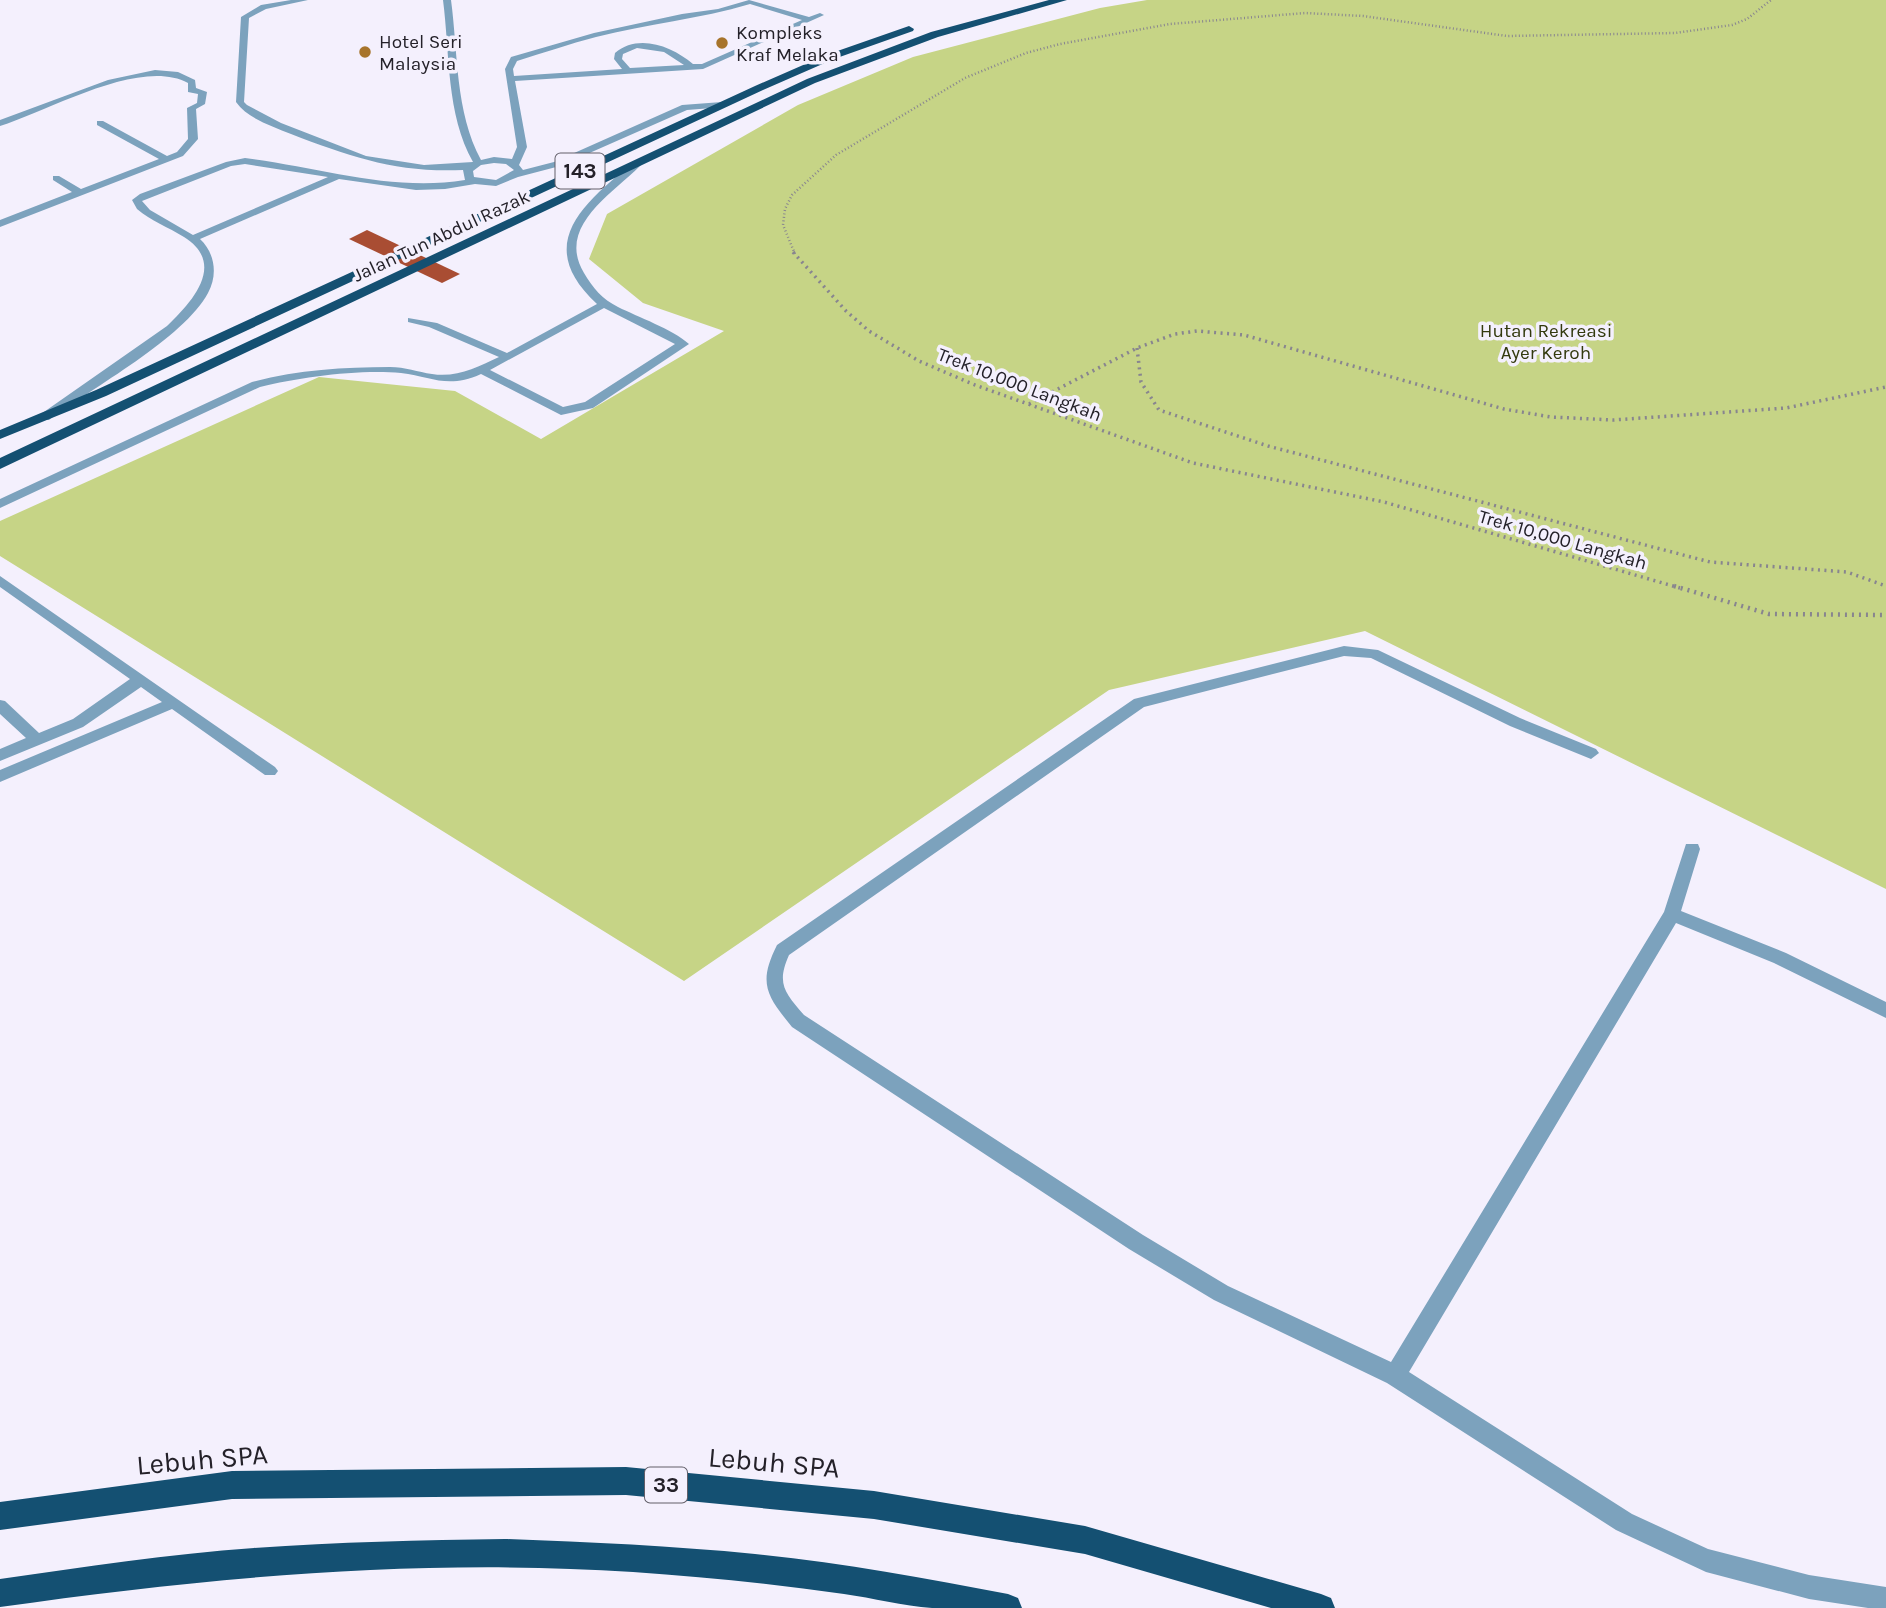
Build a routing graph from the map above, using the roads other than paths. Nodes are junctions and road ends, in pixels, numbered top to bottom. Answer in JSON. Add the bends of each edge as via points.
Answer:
{"nodes":[{"id":1,"x":304,"y":0,"type":"edge"},
{"id":2,"x":447,"y":0,"type":"edge"},
{"id":3,"x":1007,"y":0,"type":"edge"},
{"id":4,"x":1062,"y":0,"type":"edge"},
{"id":5,"x":820,"y":15,"type":"dead end"},
{"id":6,"x":810,"y":20,"type":"junction"},
{"id":7,"x":691,"y":67,"type":"junction"},
{"id":8,"x":628,"y":71,"type":"junction"},
{"id":9,"x":510,"y":79,"type":"junction"},
{"id":10,"x":722,"y":105,"type":"junction"},
{"id":11,"x":0,"y":123,"type":"edge"},
{"id":12,"x":100,"y":123,"type":"dead end"},
{"id":13,"x":167,"y":160,"type":"junction"},
{"id":14,"x":639,"y":162,"type":"junction"},
{"id":15,"x":475,"y":165,"type":"junction"},
{"id":16,"x":516,"y":168,"type":"junction"},
{"id":17,"x":339,"y":176,"type":"junction"},
{"id":18,"x":56,"y":178,"type":"dead end"},
{"id":19,"x":474,"y":181,"type":"junction"},
{"id":20,"x":80,"y":193,"type":"junction"},
{"id":21,"x":1,"y":223,"type":"edge"},
{"id":22,"x":194,"y":238,"type":"junction"},
{"id":23,"x":604,"y":304,"type":"junction"},
{"id":24,"x":412,"y":320,"type":"dead end"},
{"id":25,"x":508,"y":357,"type":"junction"},
{"id":26,"x":482,"y":370,"type":"junction"},
{"id":27,"x":43,"y":418,"type":"junction"},
{"id":28,"x":0,"y":423,"type":"edge"},
{"id":29,"x":0,"y":435,"type":"edge"},
{"id":30,"x":0,"y":464,"type":"edge"},
{"id":31,"x":0,"y":504,"type":"edge"},
{"id":32,"x":0,"y":580,"type":"edge"},
{"id":33,"x":140,"y":680,"type":"junction"},
{"id":34,"x":173,"y":703,"type":"junction"},
{"id":35,"x":0,"y":705,"type":"edge"},
{"id":36,"x":37,"y":740,"type":"junction"},
{"id":37,"x":1591,"y":753,"type":"dead end"},
{"id":38,"x":0,"y":755,"type":"edge"},
{"id":39,"x":270,"y":771,"type":"dead end"},
{"id":40,"x":0,"y":776,"type":"edge"},
{"id":41,"x":1692,"y":849,"type":"dead end"},
{"id":42,"x":1672,"y":914,"type":"junction"},
{"id":43,"x":1886,"y":1010,"type":"edge"},
{"id":44,"x":1395,"y":1375,"type":"junction"},
{"id":45,"x":0,"y":1516,"type":"edge"},
{"id":46,"x":0,"y":1593,"type":"edge"},
{"id":47,"x":1886,"y":1599,"type":"edge"},
{"id":48,"x":1008,"y":1608,"type":"edge"},
{"id":49,"x":1321,"y":1608,"type":"edge"}],
"edges":[{"from":1,"to":15,"type":"lane","via":[[264,7],[244,18],[240,102],[244,107],[374,162],[415,169]]},
{"from":2,"to":15,"type":"lane","via":[[467,149]]},
{"from":3,"to":10,"type":"highway","name":"Jalan Tun Abdul Razak","number":"143","via":[[830,57]]},
{"from":4,"to":14,"type":"highway","name":"Jalan Tun Abdul Razak","number":"143","via":[[981,19],[893,48]]},
{"from":5,"to":6,"type":"lane"},
{"from":6,"to":7,"type":"lane","via":[[713,63]]},
{"from":6,"to":9,"type":"lane","via":[[750,2],[594,35],[519,57],[509,69]]},
{"from":7,"to":8,"type":"lane"},
{"from":7,"to":8,"type":"lane","via":[[670,51],[640,46],[619,53],[618,59]]},
{"from":8,"to":9,"type":"lane"},
{"from":9,"to":16,"type":"lane","via":[[522,147]]},
{"from":10,"to":16,"type":"lane","via":[[685,107],[556,164]]},
{"from":10,"to":27,"type":"highway","name":"Jalan Tun Abdul Razak","number":"143"},
{"from":11,"to":13,"type":"lane","via":[[106,85],[174,73],[192,82],[191,90],[203,92],[201,104],[191,107],[193,139]]},
{"from":12,"to":13,"type":"lane"},
{"from":13,"to":20,"type":"lane"},
{"from":14,"to":23,"type":"lane","via":[[597,198],[570,250],[576,270]]},
{"from":14,"to":30,"type":"highway","name":"Jalan Tun Abdul Razak","number":"143"},
{"from":15,"to":16,"type":"lane","via":[[494,160]]},
{"from":15,"to":19,"type":"lane","via":[[467,174]]},
{"from":16,"to":19,"type":"lane","via":[[498,183]]},
{"from":17,"to":19,"type":"lane","via":[[432,189]]},
{"from":17,"to":22,"type":"lane"},
{"from":17,"to":22,"type":"lane","via":[[246,161],[137,200],[143,210]]},
{"from":18,"to":20,"type":"lane"},
{"from":20,"to":21,"type":"lane"},
{"from":22,"to":27,"type":"lane","via":[[209,259],[202,294],[170,327]]},
{"from":23,"to":25,"type":"lane"},
{"from":23,"to":26,"type":"lane","via":[[683,344],[589,405],[561,411]]},
{"from":24,"to":25,"type":"lane"},
{"from":25,"to":26,"type":"lane"},
{"from":26,"to":31,"type":"lane","via":[[448,379],[386,370],[275,378]]},
{"from":27,"to":28,"type":"highway"},
{"from":27,"to":29,"type":"highway","name":"Jalan Tun Abdul Razak","number":"143"},
{"from":32,"to":33,"type":"lane"},
{"from":33,"to":34,"type":"lane"},
{"from":33,"to":36,"type":"lane","via":[[78,723]]},
{"from":34,"to":39,"type":"lane"},
{"from":34,"to":40,"type":"lane"},
{"from":35,"to":36,"type":"lane"},
{"from":36,"to":38,"type":"lane"},
{"from":37,"to":44,"type":"lane","via":[[1360,651],[1344,651],[1139,703],[783,950],[772,972],[776,994],[798,1021],[1044,1184],[1221,1293]]},
{"from":41,"to":42,"type":"lane"},
{"from":42,"to":43,"type":"lane","via":[[1780,958]]},
{"from":42,"to":44,"type":"lane"},
{"from":44,"to":47,"type":"lane","via":[[1623,1522],[1694,1555],[1809,1587]]},
{"from":45,"to":49,"type":"highway","name":"Lebuh SPA","number":"33","via":[[232,1485],[626,1481],[874,1505],[1085,1540]]},
{"from":46,"to":48,"type":"highway","via":[[242,1561],[462,1551],[630,1557],[828,1575]]}]}
